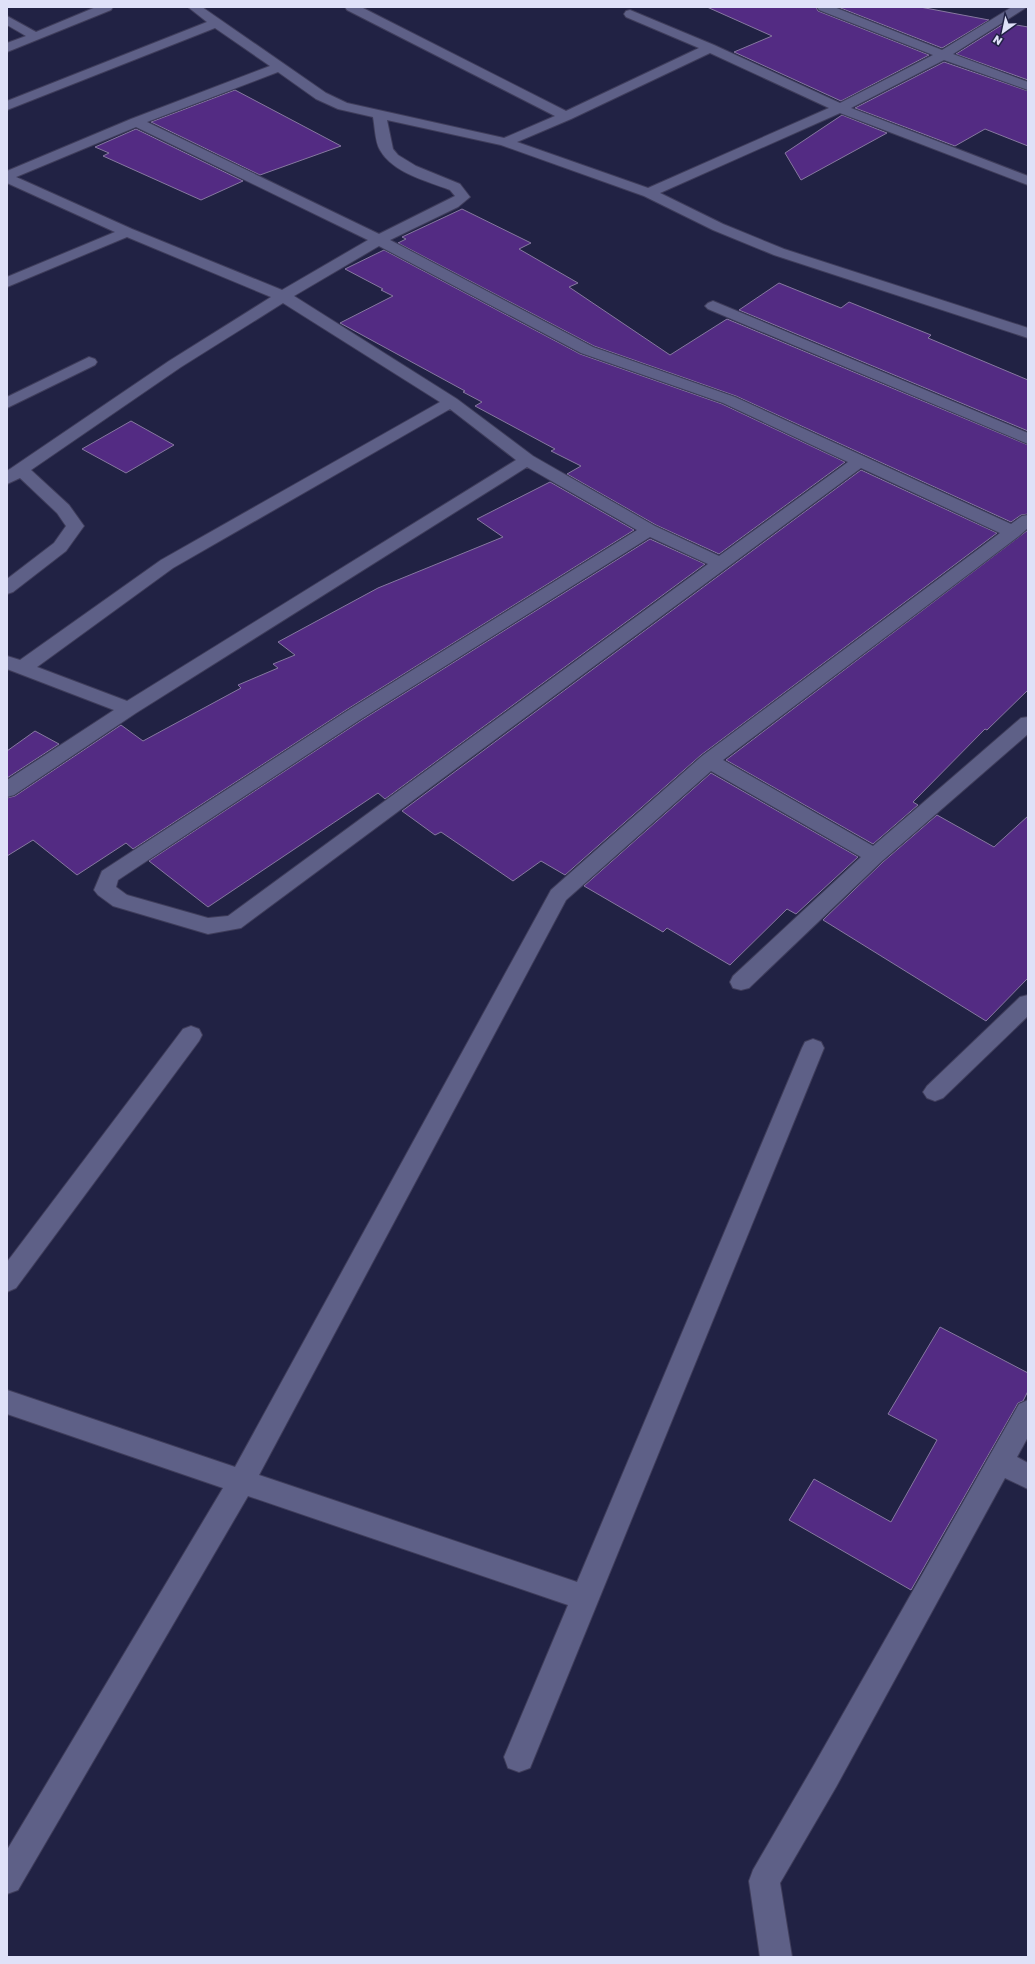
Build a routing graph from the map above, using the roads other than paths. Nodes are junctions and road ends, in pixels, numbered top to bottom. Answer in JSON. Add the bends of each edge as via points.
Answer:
{"nodes":[{"id":1,"x":107,"y":7,"type":"edge"},
{"id":2,"x":194,"y":7,"type":"edge"},
{"id":3,"x":351,"y":7,"type":"edge"},
{"id":4,"x":823,"y":7,"type":"edge"},
{"id":5,"x":1021,"y":7,"type":"edge"},
{"id":6,"x":630,"y":14,"type":"dead end"},
{"id":7,"x":7,"y":20,"type":"edge"},
{"id":8,"x":216,"y":23,"type":"junction"},
{"id":9,"x":35,"y":36,"type":"junction"},
{"id":10,"x":7,"y":48,"type":"edge"},
{"id":11,"x":710,"y":48,"type":"junction"},
{"id":12,"x":943,"y":55,"type":"junction"},
{"id":13,"x":279,"y":67,"type":"junction"},
{"id":14,"x":1028,"y":86,"type":"edge"},
{"id":15,"x":7,"y":106,"type":"edge"},
{"id":16,"x":840,"y":108,"type":"junction"},
{"id":17,"x":379,"y":114,"type":"junction"},
{"id":18,"x":566,"y":116,"type":"junction"},
{"id":19,"x":136,"y":122,"type":"junction"},
{"id":20,"x":505,"y":142,"type":"junction"},
{"id":21,"x":7,"y":177,"type":"edge"},
{"id":22,"x":1028,"y":181,"type":"edge"},
{"id":23,"x":649,"y":193,"type":"junction"},
{"id":24,"x":127,"y":232,"type":"junction"},
{"id":25,"x":379,"y":240,"type":"junction"},
{"id":26,"x":7,"y":282,"type":"edge"},
{"id":27,"x":283,"y":296,"type":"junction"},
{"id":28,"x":713,"y":306,"type":"dead end"},
{"id":29,"x":1028,"y":333,"type":"edge"},
{"id":30,"x":89,"y":362,"type":"dead end"},
{"id":31,"x":451,"y":402,"type":"junction"},
{"id":32,"x":7,"y":403,"type":"edge"},
{"id":33,"x":1028,"y":439,"type":"edge"},
{"id":34,"x":527,"y":460,"type":"junction"},
{"id":35,"x":860,"y":460,"type":"junction"},
{"id":36,"x":14,"y":474,"type":"edge"},
{"id":37,"x":1028,"y":520,"type":"edge"},
{"id":38,"x":650,"y":530,"type":"junction"},
{"id":39,"x":1012,"y":532,"type":"junction"},
{"id":40,"x":722,"y":564,"type":"junction"},
{"id":41,"x":7,"y":588,"type":"edge"},
{"id":42,"x":15,"y":665,"type":"edge"},
{"id":43,"x":129,"y":710,"type":"junction"},
{"id":44,"x":1028,"y":724,"type":"edge"},
{"id":45,"x":709,"y":761,"type":"junction"},
{"id":46,"x":7,"y":790,"type":"edge"},
{"id":47,"x":875,"y":856,"type":"junction"},
{"id":48,"x":741,"y":982,"type":"dead end"},
{"id":49,"x":1028,"y":1003,"type":"edge"},
{"id":50,"x":191,"y":1035,"type":"dead end"},
{"id":51,"x":813,"y":1048,"type":"dead end"},
{"id":52,"x":935,"y":1092,"type":"dead end"},
{"id":53,"x":7,"y":1281,"type":"edge"},
{"id":54,"x":7,"y":1402,"type":"edge"},
{"id":55,"x":1028,"y":1412,"type":"edge"},
{"id":56,"x":1000,"y":1462,"type":"junction"},
{"id":57,"x":1028,"y":1477,"type":"edge"},
{"id":58,"x":241,"y":1483,"type":"junction"},
{"id":59,"x":585,"y":1598,"type":"junction"},
{"id":60,"x":519,"y":1757,"type":"dead end"},
{"id":61,"x":7,"y":1879,"type":"edge"},
{"id":62,"x":776,"y":1957,"type":"edge"}],
"edges":[{"from":1,"to":9,"type":"street"},
{"from":2,"to":8,"type":"street"},
{"from":3,"to":18,"type":"street"},
{"from":4,"to":12,"type":"street"},
{"from":5,"to":12,"type":"street"},
{"from":6,"to":11,"type":"street"},
{"from":7,"to":9,"type":"street"},
{"from":8,"to":13,"type":"street"},
{"from":8,"to":15,"type":"street"},
{"from":9,"to":10,"type":"street"},
{"from":11,"to":16,"type":"street"},
{"from":11,"to":18,"type":"street"},
{"from":12,"to":14,"type":"street"},
{"from":12,"to":16,"type":"street"},
{"from":13,"to":17,"type":"street","via":[[321,96],[343,106]]},
{"from":13,"to":19,"type":"street"},
{"from":16,"to":22,"type":"street"},
{"from":16,"to":23,"type":"street"},
{"from":17,"to":20,"type":"street"},
{"from":17,"to":25,"type":"street","via":[[386,149],[392,158],[411,169],[455,187],[463,197]]},
{"from":18,"to":20,"type":"street"},
{"from":19,"to":21,"type":"street"},
{"from":19,"to":25,"type":"street"},
{"from":20,"to":23,"type":"street"},
{"from":21,"to":24,"type":"street"},
{"from":23,"to":29,"type":"street","via":[[718,227],[779,252]]},
{"from":24,"to":26,"type":"street"},
{"from":24,"to":27,"type":"street"},
{"from":25,"to":27,"type":"street"},
{"from":25,"to":35,"type":"street","via":[[587,350],[729,400]]},
{"from":27,"to":31,"type":"street"},
{"from":27,"to":36,"type":"street","via":[[175,364]]},
{"from":28,"to":33,"type":"street"},
{"from":30,"to":32,"type":"street"},
{"from":31,"to":34,"type":"street"},
{"from":31,"to":42,"type":"street","via":[[203,542]]},
{"from":34,"to":38,"type":"street"},
{"from":34,"to":43,"type":"street"},
{"from":35,"to":39,"type":"street"},
{"from":35,"to":40,"type":"street"},
{"from":36,"to":41,"type":"street","via":[[62,509],[75,526],[60,547]]},
{"from":37,"to":39,"type":"street"},
{"from":38,"to":40,"type":"street"},
{"from":38,"to":40,"type":"street","via":[[354,715],[109,876],[105,890],[120,901],[208,926],[233,923]]},
{"from":39,"to":45,"type":"street"},
{"from":42,"to":43,"type":"street"},
{"from":43,"to":46,"type":"street"},
{"from":44,"to":47,"type":"street"},
{"from":45,"to":47,"type":"street"},
{"from":45,"to":58,"type":"street","via":[[558,895]]},
{"from":47,"to":48,"type":"street"},
{"from":49,"to":52,"type":"street"},
{"from":50,"to":53,"type":"street"},
{"from":51,"to":59,"type":"street"},
{"from":54,"to":58,"type":"street"},
{"from":55,"to":56,"type":"street"},
{"from":56,"to":57,"type":"street"},
{"from":56,"to":62,"type":"street","via":[[764,1881]]},
{"from":58,"to":59,"type":"street"},
{"from":58,"to":61,"type":"street"},
{"from":59,"to":60,"type":"street"}]}
